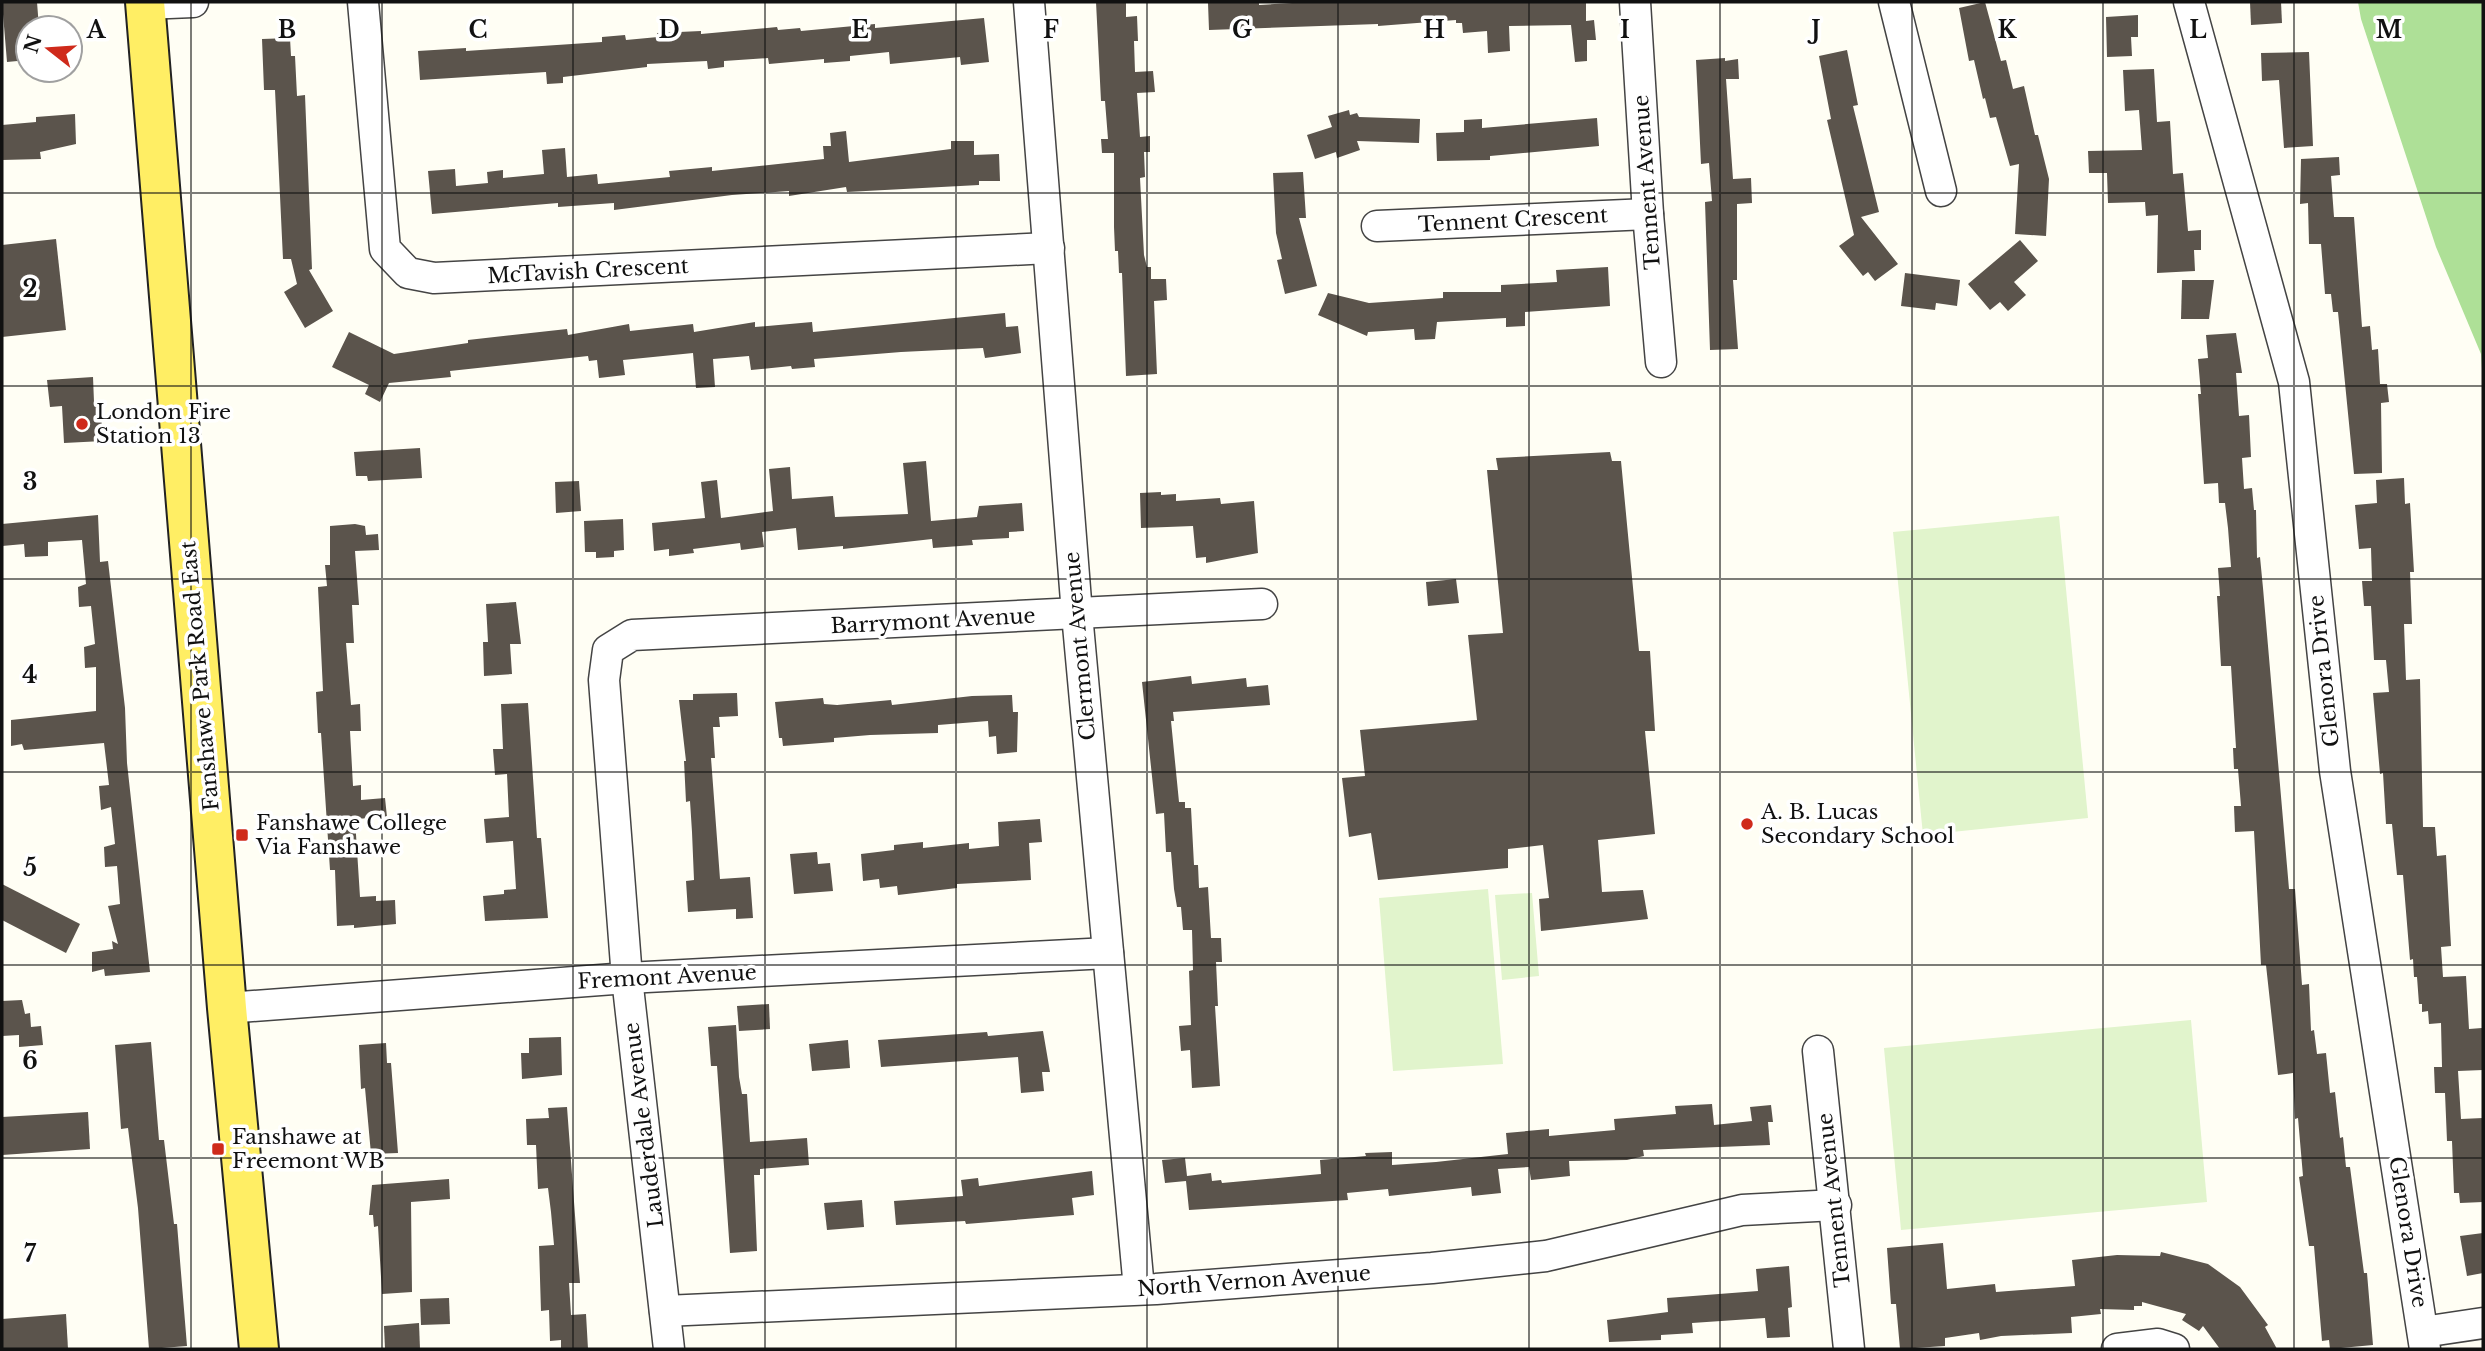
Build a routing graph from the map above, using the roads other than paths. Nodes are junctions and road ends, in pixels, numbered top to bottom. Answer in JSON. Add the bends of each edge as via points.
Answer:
{"nodes":[{"id":1,"x":193,"y":2,"type":"edge"},
{"id":2,"x":363,"y":2,"type":"edge"},
{"id":3,"x":1029,"y":2,"type":"edge"},
{"id":4,"x":1635,"y":2,"type":"edge"},
{"id":5,"x":1894,"y":2,"type":"edge"},
{"id":6,"x":2189,"y":2,"type":"edge"},
{"id":7,"x":145,"y":3,"type":"edge"},
{"id":8,"x":1941,"y":191,"type":"dead end"},
{"id":9,"x":1648,"y":214,"type":"junction"},
{"id":10,"x":1377,"y":226,"type":"dead end"},
{"id":11,"x":1049,"y":248,"type":"junction"},
{"id":12,"x":1661,"y":362,"type":"dead end"},
{"id":13,"x":1262,"y":604,"type":"dead end"},
{"id":14,"x":1077,"y":614,"type":"junction"},
{"id":15,"x":608,"y":650,"type":"joint"},
{"id":16,"x":1108,"y":953,"type":"junction"},
{"id":17,"x":627,"y":978,"type":"junction"},
{"id":18,"x":227,"y":1008,"type":"junction"},
{"id":19,"x":1818,"y":1051,"type":"dead end"},
{"id":20,"x":1836,"y":1205,"type":"junction"},
{"id":21,"x":1139,"y":1289,"type":"junction"},
{"id":22,"x":665,"y":1311,"type":"junction"},
{"id":23,"x":2483,"y":1323,"type":"edge"},
{"id":24,"x":2424,"y":1341,"type":"edge"},
{"id":25,"x":259,"y":1349,"type":"edge"},
{"id":26,"x":669,"y":1349,"type":"edge"},
{"id":27,"x":1849,"y":1349,"type":"edge"},
{"id":28,"x":2117,"y":1349,"type":"edge"},
{"id":29,"x":2174,"y":1349,"type":"edge"}],
"edges":[{"from":1,"to":7,"type":"street"},
{"from":2,"to":11,"type":"street","name":"McTavish Crescent","via":[[385,250],[408,273],[434,278]]},
{"from":3,"to":11,"type":"street","name":"Clermont Avenue"},
{"from":4,"to":9,"type":"street","name":"Tennent Avenue"},
{"from":5,"to":8,"type":"street"},
{"from":6,"to":24,"type":"street","name":"Glenora Drive","via":[[2294,382],[2335,771]]},
{"from":7,"to":18,"type":"main road","name":"Fanshawe Park Road East"},
{"from":9,"to":10,"type":"street","name":"Tennent Crescent"},
{"from":9,"to":12,"type":"street","name":"Tennent Avenue"},
{"from":11,"to":14,"type":"street","name":"Clermont Avenue"},
{"from":13,"to":14,"type":"street","name":"Barrymont Avenue"},
{"from":14,"to":15,"type":"street","name":"Barrymont Avenue","via":[[632,635]]},
{"from":14,"to":16,"type":"street","name":"Clermont Avenue"},
{"from":15,"to":17,"type":"street","name":"Lauderdale Avenue","via":[[604,680]]},
{"from":16,"to":17,"type":"street","name":"Fremont Avenue"},
{"from":16,"to":21,"type":"street","name":"Clermont Avenue"},
{"from":17,"to":18,"type":"street","name":"Fremont Avenue"},
{"from":17,"to":22,"type":"street","name":"Lauderdale Avenue"},
{"from":18,"to":25,"type":"main road","name":"Fanshawe Park Road East"},
{"from":19,"to":20,"type":"street","name":"Tennent Avenue"},
{"from":20,"to":21,"type":"street","name":"North Vernon Avenue","via":[[1742,1210],[1546,1256]]},
{"from":20,"to":27,"type":"street","name":"Tennent Avenue"},
{"from":21,"to":22,"type":"street","name":"North Vernon Avenue"},
{"from":22,"to":26,"type":"street","name":"Lauderdale Avenue"},
{"from":23,"to":24,"type":"street"},
{"from":28,"to":29,"type":"street","via":[[2158,1344]]}]}
